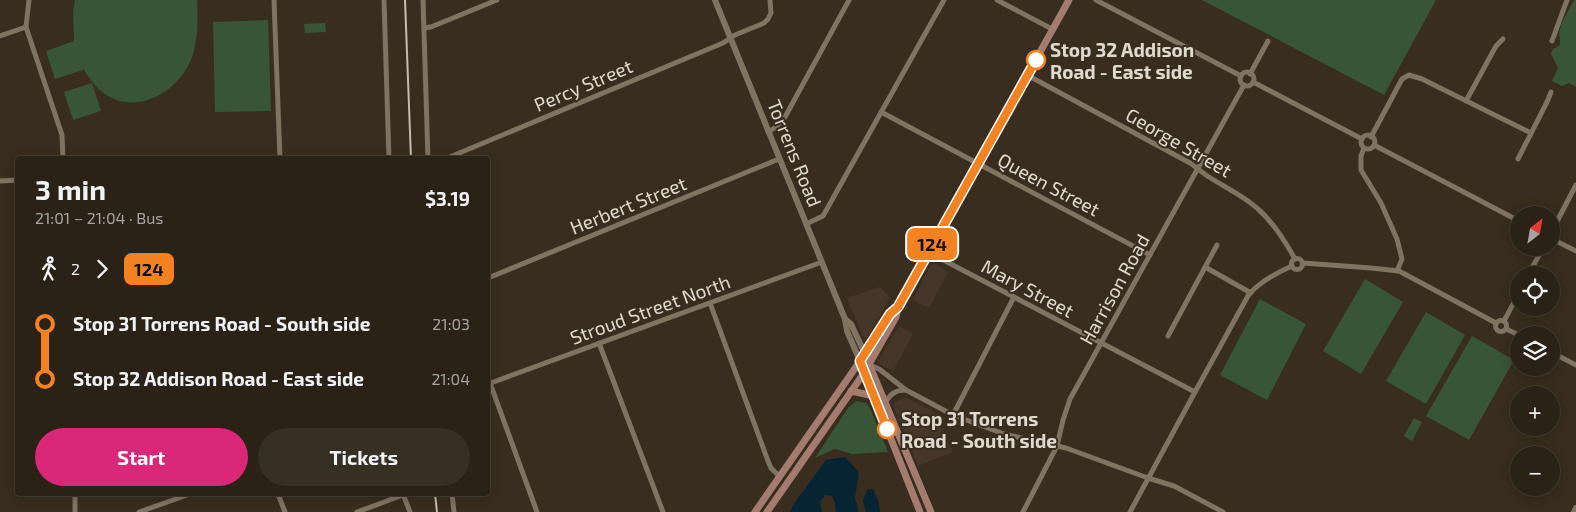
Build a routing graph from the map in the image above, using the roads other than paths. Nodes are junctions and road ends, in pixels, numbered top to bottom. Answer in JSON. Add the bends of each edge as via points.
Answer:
{"nodes":[{"id":1,"x":29,"y":0,"type":"edge"},
{"id":2,"x":274,"y":0,"type":"edge"},
{"id":3,"x":384,"y":0,"type":"edge"},
{"id":4,"x":423,"y":0,"type":"edge"},
{"id":5,"x":497,"y":0,"type":"edge"},
{"id":6,"x":715,"y":0,"type":"edge"},
{"id":7,"x":770,"y":0,"type":"edge"},
{"id":8,"x":849,"y":0,"type":"edge"},
{"id":9,"x":944,"y":0,"type":"edge"},
{"id":10,"x":997,"y":0,"type":"edge"},
{"id":11,"x":1069,"y":0,"type":"edge"},
{"id":12,"x":1096,"y":0,"type":"edge"},
{"id":13,"x":1568,"y":0,"type":"edge"},
{"id":14,"x":26,"y":27,"type":"junction"},
{"id":15,"x":424,"y":28,"type":"junction"},
{"id":16,"x":1052,"y":29,"type":"junction"},
{"id":17,"x":0,"y":36,"type":"edge"},
{"id":18,"x":731,"y":38,"type":"junction"},
{"id":19,"x":1503,"y":39,"type":"dead end"},
{"id":20,"x":1268,"y":41,"type":"dead end"},
{"id":21,"x":1552,"y":41,"type":"dead end"},
{"id":22,"x":1250,"y":74,"type":"junction"},
{"id":23,"x":1027,"y":75,"type":"junction"},
{"id":24,"x":1241,"y":76,"type":"junction"},
{"id":25,"x":1253,"y":82,"type":"junction"},
{"id":26,"x":1244,"y":86,"type":"junction"},
{"id":27,"x":1551,"y":92,"type":"dead end"},
{"id":28,"x":1466,"y":101,"type":"junction"},
{"id":29,"x":881,"y":112,"type":"junction"},
{"id":30,"x":768,"y":132,"type":"junction"},
{"id":31,"x":1531,"y":133,"type":"junction"},
{"id":32,"x":1371,"y":136,"type":"junction"},
{"id":33,"x":1362,"y":139,"type":"junction"},
{"id":34,"x":1374,"y":145,"type":"junction"},
{"id":35,"x":1364,"y":148,"type":"junction"},
{"id":36,"x":63,"y":156,"type":"edge"},
{"id":37,"x":280,"y":156,"type":"edge"},
{"id":38,"x":390,"y":156,"type":"edge"},
{"id":39,"x":428,"y":156,"type":"edge"},
{"id":40,"x":452,"y":156,"type":"edge"},
{"id":41,"x":779,"y":159,"type":"junction"},
{"id":42,"x":1518,"y":159,"type":"dead end"},
{"id":43,"x":978,"y":164,"type":"junction"},
{"id":44,"x":1198,"y":168,"type":"junction"},
{"id":45,"x":15,"y":180,"type":"edge"},
{"id":46,"x":0,"y":181,"type":"edge"},
{"id":47,"x":1576,"y":185,"type":"edge"},
{"id":48,"x":1510,"y":216,"type":"edge"},
{"id":49,"x":1560,"y":216,"type":"edge"},
{"id":50,"x":806,"y":224,"type":"junction"},
{"id":51,"x":1217,"y":245,"type":"dead end"},
{"id":52,"x":1560,"y":245,"type":"edge"},
{"id":53,"x":1576,"y":251,"type":"edge"},
{"id":54,"x":928,"y":252,"type":"junction"},
{"id":55,"x":1150,"y":254,"type":"junction"},
{"id":56,"x":1295,"y":259,"type":"junction"},
{"id":57,"x":822,"y":262,"type":"junction"},
{"id":58,"x":1303,"y":263,"type":"junction"},
{"id":59,"x":1292,"y":266,"type":"junction"},
{"id":60,"x":1206,"y":267,"type":"junction"},
{"id":61,"x":1397,"y":271,"type":"junction"},
{"id":62,"x":490,"y":277,"type":"edge"},
{"id":63,"x":1250,"y":293,"type":"junction"},
{"id":64,"x":1014,"y":297,"type":"junction"},
{"id":65,"x":710,"y":303,"type":"junction"},
{"id":66,"x":898,"y":307,"type":"junction"},
{"id":67,"x":1510,"y":310,"type":"edge"},
{"id":68,"x":845,"y":318,"type":"junction"},
{"id":69,"x":1504,"y":321,"type":"junction"},
{"id":70,"x":1496,"y":323,"type":"junction"},
{"id":71,"x":1506,"y":329,"type":"junction"},
{"id":72,"x":1510,"y":331,"type":"edge"},
{"id":73,"x":1168,"y":336,"type":"dead end"},
{"id":74,"x":1101,"y":342,"type":"junction"},
{"id":75,"x":599,"y":343,"type":"junction"},
{"id":76,"x":865,"y":354,"type":"junction"},
{"id":77,"x":1560,"y":357,"type":"edge"},
{"id":78,"x":860,"y":361,"type":"junction"},
{"id":79,"x":869,"y":365,"type":"junction"},
{"id":80,"x":1576,"y":365,"type":"edge"},
{"id":81,"x":864,"y":373,"type":"junction"},
{"id":82,"x":490,"y":382,"type":"edge"},
{"id":83,"x":490,"y":388,"type":"edge"},
{"id":84,"x":906,"y":390,"type":"junction"},
{"id":85,"x":851,"y":391,"type":"junction"},
{"id":86,"x":1195,"y":392,"type":"junction"},
{"id":87,"x":874,"y":396,"type":"junction"},
{"id":88,"x":884,"y":404,"type":"junction"},
{"id":89,"x":953,"y":415,"type":"junction"},
{"id":90,"x":1057,"y":446,"type":"junction"},
{"id":91,"x":780,"y":477,"type":"junction"},
{"id":92,"x":1148,"y":478,"type":"junction"},
{"id":93,"x":75,"y":496,"type":"edge"},
{"id":94,"x":183,"y":496,"type":"edge"},
{"id":95,"x":279,"y":496,"type":"edge"},
{"id":96,"x":398,"y":496,"type":"edge"},
{"id":97,"x":404,"y":496,"type":"edge"},
{"id":98,"x":452,"y":496,"type":"edge"},
{"id":99,"x":158,"y":505,"type":"junction"},
{"id":100,"x":1576,"y":508,"type":"edge"},
{"id":101,"x":75,"y":512,"type":"edge"},
{"id":102,"x":139,"y":512,"type":"edge"},
{"id":103,"x":160,"y":512,"type":"edge"},
{"id":104,"x":285,"y":512,"type":"edge"},
{"id":105,"x":357,"y":512,"type":"edge"},
{"id":106,"x":410,"y":512,"type":"edge"},
{"id":107,"x":454,"y":512,"type":"edge"},
{"id":108,"x":537,"y":512,"type":"edge"},
{"id":109,"x":662,"y":512,"type":"edge"},
{"id":110,"x":754,"y":512,"type":"edge"},
{"id":111,"x":766,"y":512,"type":"edge"},
{"id":112,"x":920,"y":512,"type":"edge"},
{"id":113,"x":931,"y":512,"type":"edge"},
{"id":114,"x":1022,"y":512,"type":"edge"},
{"id":115,"x":1130,"y":512,"type":"edge"},
{"id":116,"x":1223,"y":512,"type":"edge"},
{"id":117,"x":1574,"y":512,"type":"edge"}],
"edges":[{"from":1,"to":14,"type":"street"},
{"from":2,"to":37,"type":"street"},
{"from":3,"to":38,"type":"street"},
{"from":4,"to":15,"type":"street"},
{"from":5,"to":15,"type":"street"},
{"from":6,"to":18,"type":"street","name":"Torrens Road"},
{"from":7,"to":18,"type":"street","name":"Percy Street","via":[[771,13],[764,23]]},
{"from":8,"to":30,"type":"street","via":[[786,117]]},
{"from":9,"to":29,"type":"street"},
{"from":10,"to":16,"type":"street"},
{"from":11,"to":16,"type":"main road"},
{"from":12,"to":24,"type":"street"},
{"from":13,"to":21,"type":"street"},
{"from":14,"to":17,"type":"street"},
{"from":14,"to":36,"type":"street","via":[[62,135]]},
{"from":15,"to":39,"type":"street"},
{"from":16,"to":23,"type":"main road"},
{"from":18,"to":30,"type":"street","name":"Torrens Road"},
{"from":18,"to":40,"type":"street","name":"Percy Street"},
{"from":19,"to":28,"type":"street"},
{"from":20,"to":22,"type":"street"},
{"from":22,"to":24,"type":"street"},
{"from":22,"to":25,"type":"street"},
{"from":23,"to":43,"type":"main road"},
{"from":23,"to":44,"type":"street","name":"George Street"},
{"from":24,"to":26,"type":"street"},
{"from":25,"to":26,"type":"street"},
{"from":25,"to":33,"type":"street"},
{"from":26,"to":44,"type":"street","name":"Harrison Road"},
{"from":27,"to":31,"type":"street"},
{"from":28,"to":31,"type":"street"},
{"from":28,"to":32,"type":"street","via":[[1422,79],[1405,76]]},
{"from":29,"to":43,"type":"street","name":"Queen Street"},
{"from":29,"to":50,"type":"street","via":[[823,216]]},
{"from":30,"to":41,"type":"street","name":"Torrens Road"},
{"from":31,"to":42,"type":"street"},
{"from":32,"to":33,"type":"street"},
{"from":32,"to":34,"type":"street"},
{"from":33,"to":35,"type":"street"},
{"from":34,"to":35,"type":"street","via":[[1370,149]]},
{"from":34,"to":48,"type":"street"},
{"from":35,"to":61,"type":"street","via":[[1361,170],[1397,239],[1402,259]]},
{"from":41,"to":50,"type":"street","name":"Torrens Road"},
{"from":41,"to":62,"type":"street","name":"Herbert Street"},
{"from":43,"to":54,"type":"main road"},
{"from":43,"to":55,"type":"street","name":"Queen Street"},
{"from":44,"to":55,"type":"street","name":"Harrison Road"},
{"from":44,"to":56,"type":"street","name":"George Street","via":[[1257,208],[1281,235]]},
{"from":45,"to":46,"type":"street"},
{"from":47,"to":49,"type":"street"},
{"from":50,"to":57,"type":"street","name":"Torrens Road"},
{"from":51,"to":60,"type":"street"},
{"from":52,"to":53,"type":"street"},
{"from":54,"to":64,"type":"street","name":"Mary Street"},
{"from":54,"to":66,"type":"main road"},
{"from":55,"to":74,"type":"street","name":"Harrison Road"},
{"from":56,"to":58,"type":"street"},
{"from":56,"to":59,"type":"street"},
{"from":57,"to":65,"type":"street","name":"Stroud Street North"},
{"from":57,"to":68,"type":"street","name":"Torrens Road"},
{"from":58,"to":59,"type":"street","via":[[1298,270]]},
{"from":58,"to":61,"type":"street"},
{"from":59,"to":63,"type":"street"},
{"from":60,"to":63,"type":"street"},
{"from":60,"to":73,"type":"street"},
{"from":61,"to":70,"type":"street"},
{"from":63,"to":86,"type":"street"},
{"from":64,"to":74,"type":"street","name":"Mary Street"},
{"from":64,"to":89,"type":"street"},
{"from":65,"to":75,"type":"street","name":"Stroud Street North"},
{"from":65,"to":91,"type":"street","via":[[768,461]]},
{"from":66,"to":76,"type":"main road","via":[[890,314]]},
{"from":66,"to":79,"type":"main road","via":[[896,317]]},
{"from":67,"to":69,"type":"street"},
{"from":68,"to":76,"type":"street","name":"Torrens Road"},
{"from":68,"to":78,"type":"street","name":"Torrens Road"},
{"from":69,"to":70,"type":"street"},
{"from":69,"to":71,"type":"street"},
{"from":70,"to":71,"type":"street","via":[[1499,331]]},
{"from":71,"to":72,"type":"street"},
{"from":74,"to":86,"type":"street","name":"Mary Street"},
{"from":74,"to":90,"type":"street","name":"Harrison Road","via":[[1070,399]]},
{"from":75,"to":82,"type":"street","name":"Stroud Street North"},
{"from":75,"to":109,"type":"street"},
{"from":76,"to":78,"type":"main road"},
{"from":76,"to":79,"type":"main road","name":"Torrens Road"},
{"from":77,"to":80,"type":"street"},
{"from":78,"to":81,"type":"main road","name":"Torrens Road"},
{"from":78,"to":91,"type":"main road"},
{"from":79,"to":81,"type":"main road"},
{"from":79,"to":84,"type":"street"},
{"from":79,"to":88,"type":"main road","name":"Torrens Road"},
{"from":81,"to":85,"type":"main road"},
{"from":81,"to":87,"type":"main road","name":"Torrens Road"},
{"from":83,"to":108,"type":"street"},
{"from":84,"to":88,"type":"street","via":[[895,391]]},
{"from":84,"to":89,"type":"street"},
{"from":85,"to":87,"type":"main road"},
{"from":85,"to":111,"type":"main road"},
{"from":86,"to":92,"type":"street"},
{"from":87,"to":112,"type":"main road","name":"Torrens Road"},
{"from":88,"to":113,"type":"main road","name":"Torrens Road"},
{"from":89,"to":90,"type":"street","via":[[1004,434]]},
{"from":90,"to":92,"type":"street"},
{"from":90,"to":114,"type":"street","name":"Harrison Road"},
{"from":91,"to":110,"type":"main road"},
{"from":92,"to":115,"type":"street"},
{"from":92,"to":116,"type":"street","via":[[1174,486]]},
{"from":93,"to":101,"type":"street"},
{"from":94,"to":99,"type":"street"},
{"from":95,"to":104,"type":"street"},
{"from":96,"to":105,"type":"street"},
{"from":97,"to":106,"type":"street"},
{"from":98,"to":107,"type":"street"},
{"from":99,"to":102,"type":"street"},
{"from":99,"to":103,"type":"street"},
{"from":100,"to":117,"type":"street"}]}
